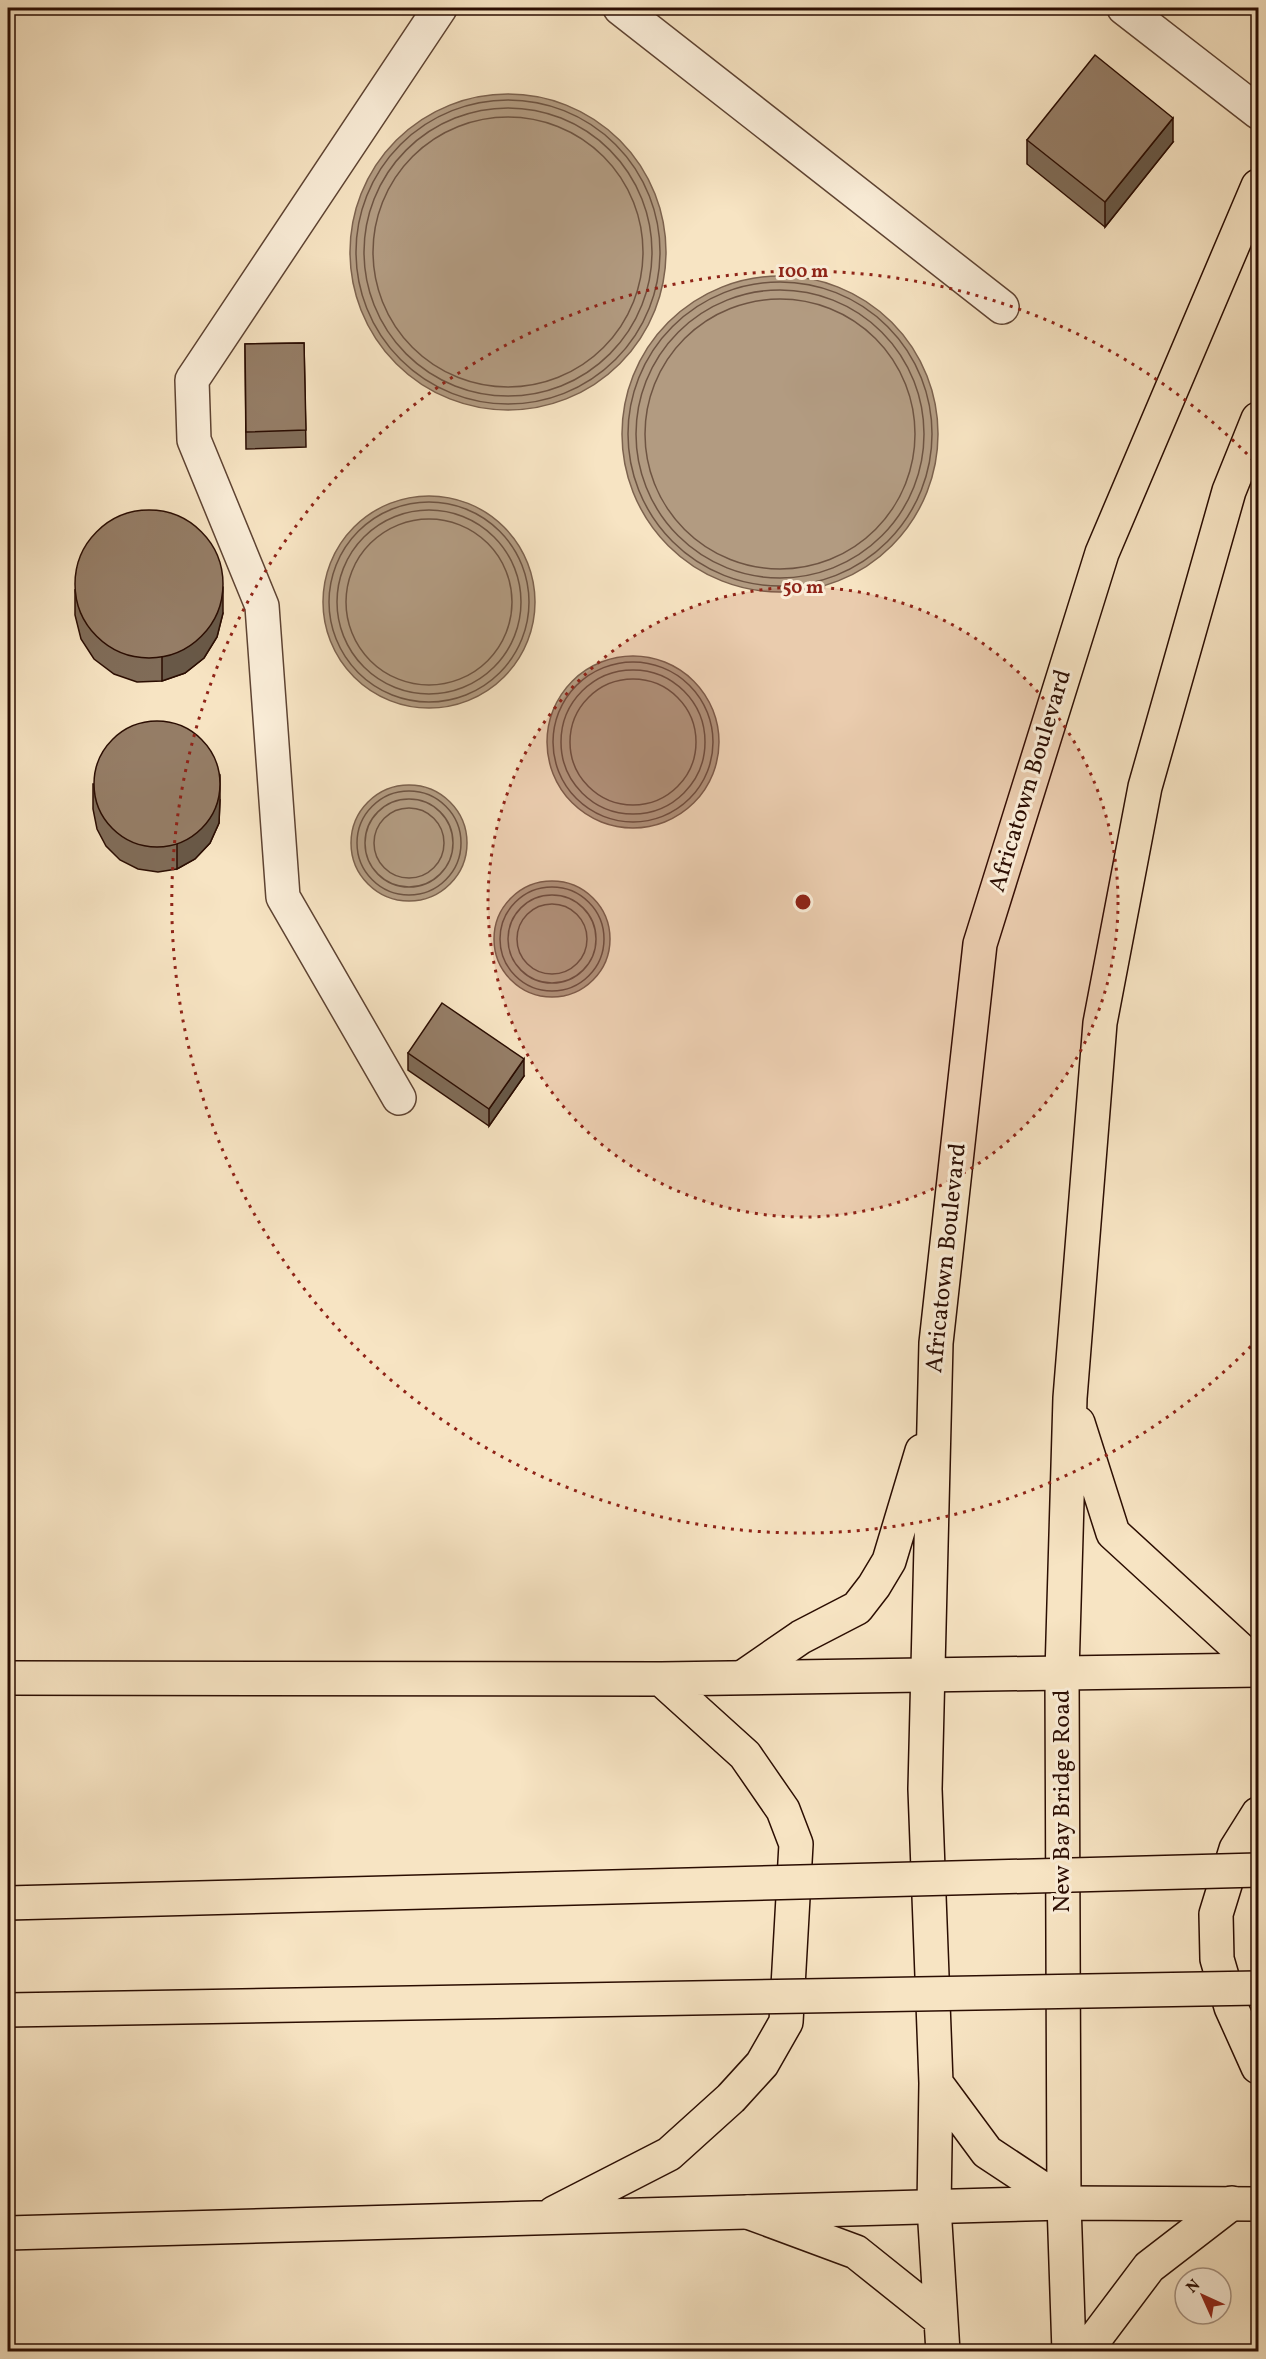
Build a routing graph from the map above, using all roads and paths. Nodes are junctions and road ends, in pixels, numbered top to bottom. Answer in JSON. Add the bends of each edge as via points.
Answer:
{"nodes":[{"id":1,"x":440,"y":8,"type":"edge"},
{"id":2,"x":620,"y":8,"type":"edge"},
{"id":3,"x":1124,"y":8,"type":"edge"},
{"id":4,"x":1258,"y":112,"type":"edge"},
{"id":5,"x":1258,"y":186,"type":"edge"},
{"id":6,"x":1002,"y":307,"type":"dead end"},
{"id":7,"x":1258,"y":419,"type":"edge"},
{"id":8,"x":399,"y":1098,"type":"dead end"},
{"id":9,"x":1070,"y":1398,"type":"junction"},
{"id":10,"x":934,"y":1409,"type":"junction"},
{"id":11,"x":1258,"y":1668,"type":"edge"},
{"id":12,"x":1062,"y":1673,"type":"junction"},
{"id":13,"x":928,"y":1675,"type":"junction"},
{"id":14,"x":8,"y":1677,"type":"edge"},
{"id":15,"x":742,"y":1677,"type":"junction"},
{"id":16,"x":661,"y":1679,"type":"junction"},
{"id":17,"x":1258,"y":1814,"type":"edge"},
{"id":18,"x":1258,"y":1870,"type":"edge"},
{"id":19,"x":8,"y":1903,"type":"edge"},
{"id":20,"x":1258,"y":1988,"type":"edge"},
{"id":21,"x":8,"y":2010,"type":"edge"},
{"id":22,"x":1258,"y":2067,"type":"edge"},
{"id":23,"x":936,"y":2083,"type":"junction"},
{"id":24,"x":1064,"y":2203,"type":"junction"},
{"id":25,"x":1245,"y":2204,"type":"edge"},
{"id":26,"x":934,"y":2207,"type":"junction"},
{"id":27,"x":747,"y":2211,"type":"junction"},
{"id":28,"x":544,"y":2218,"type":"junction"},
{"id":29,"x":8,"y":2233,"type":"edge"},
{"id":30,"x":942,"y":2336,"type":"edge"},
{"id":31,"x":1070,"y":2352,"type":"edge"},
{"id":32,"x":1085,"y":2352,"type":"edge"}],
"edges":[{"from":1,"to":8,"type":"street","via":[[192,380],[194,440],[262,606],[283,897]]},
{"from":2,"to":6,"type":"street"},
{"from":3,"to":4,"type":"street"},
{"from":5,"to":10,"type":"main road","name":"Africatown Boulevard","via":[[1102,553],[980,944],[936,1342]]},
{"from":7,"to":9,"type":"main road","via":[[1229,491],[1144,787],[1100,1023]]},
{"from":9,"to":11,"type":"main road","via":[[1113,1533]]},
{"from":9,"to":12,"type":"main road","name":"New Bay Bridge Road"},
{"from":10,"to":13,"type":"main road"},
{"from":10,"to":15,"type":"main road","via":[[889,1561],[874,1586],[857,1608],[801,1637]]},
{"from":11,"to":12,"type":"main road"},
{"from":12,"to":13,"type":"main road"},
{"from":12,"to":24,"type":"main road","name":"New Bay Bridge Road"},
{"from":13,"to":15,"type":"main road"},
{"from":13,"to":23,"type":"main road","via":[[925,1789]]},
{"from":14,"to":16,"type":"main road"},
{"from":15,"to":16,"type":"main road"},
{"from":16,"to":28,"type":"main road","via":[[745,1755],[783,1810],[796,1844],[786,2022],[762,2064],[669,2154]]},
{"from":17,"to":22,"type":"main road","via":[[1236,1849],[1216,1914],[1217,1959],[1231,2007]]},
{"from":18,"to":19,"type":"main road","bridge":true},
{"from":20,"to":21,"type":"main road","bridge":true},
{"from":23,"to":24,"type":"main road","via":[[987,2152]]},
{"from":23,"to":26,"type":"main road"},
{"from":24,"to":25,"type":"main road"},
{"from":24,"to":26,"type":"main road"},
{"from":24,"to":31,"type":"main road","name":"New Bay Bridge Road"},
{"from":25,"to":32,"type":"main road","via":[[1149,2266]]},
{"from":26,"to":27,"type":"main road"},
{"from":26,"to":30,"type":"main road"},
{"from":27,"to":28,"type":"main road"},
{"from":27,"to":30,"type":"main road","via":[[856,2253]]},
{"from":28,"to":29,"type":"main road"}]}
